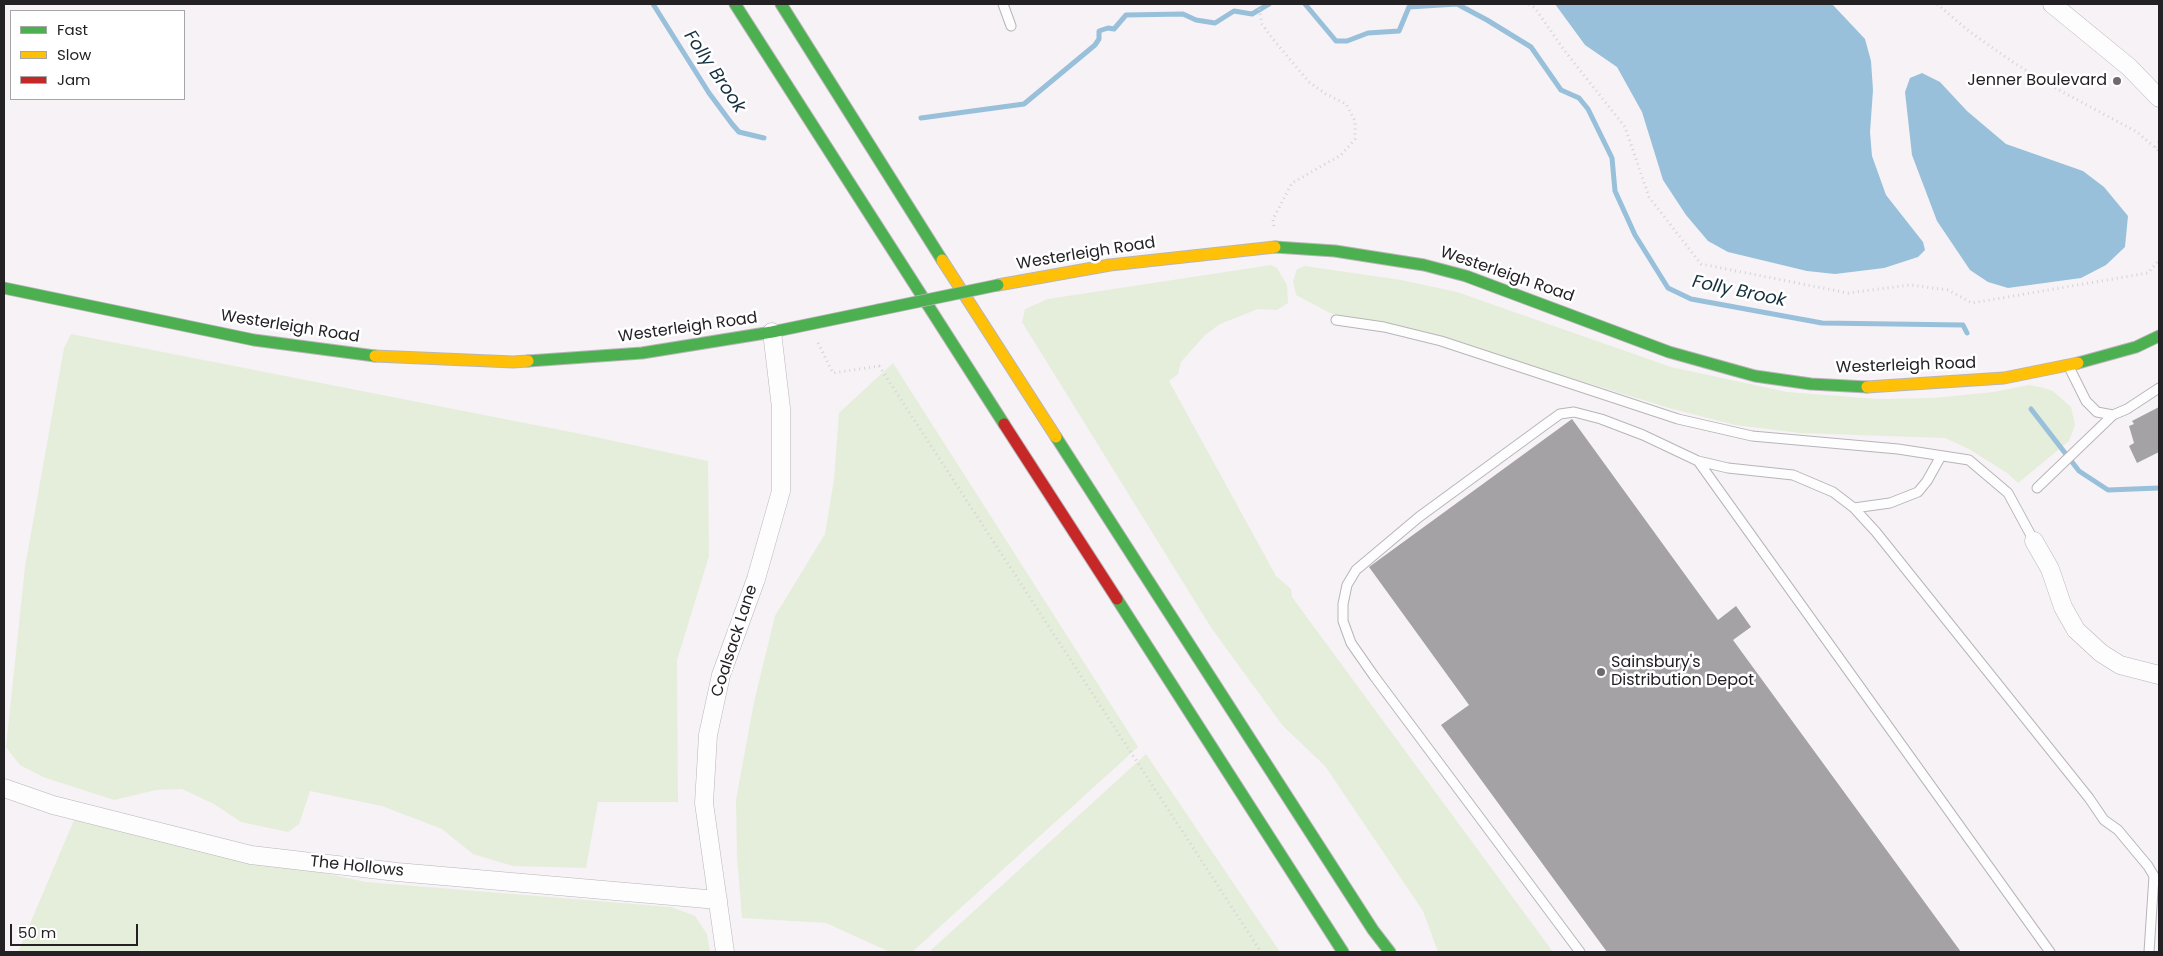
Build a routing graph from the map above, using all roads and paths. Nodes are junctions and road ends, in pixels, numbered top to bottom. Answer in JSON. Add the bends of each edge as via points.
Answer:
{"nodes":[{"id":1,"x":735,"y":4,"type":"edge"},
{"id":2,"x":781,"y":4,"type":"edge"},
{"id":3,"x":1003,"y":4,"type":"edge"},
{"id":4,"x":1258,"y":4,"type":"edge"},
{"id":5,"x":1529,"y":4,"type":"edge"},
{"id":6,"x":1937,"y":4,"type":"edge"},
{"id":7,"x":2052,"y":4,"type":"edge"},
{"id":8,"x":1011,"y":26,"type":"dead end"},
{"id":9,"x":2159,"y":98,"type":"edge"},
{"id":10,"x":2159,"y":142,"type":"edge"},
{"id":11,"x":2155,"y":147,"type":"junction"},
{"id":12,"x":2159,"y":151,"type":"edge"},
{"id":13,"x":1276,"y":247,"type":"junction"},
{"id":14,"x":2159,"y":260,"type":"edge"},
{"id":15,"x":4,"y":288,"type":"edge"},
{"id":16,"x":1336,"y":320,"type":"dead end"},
{"id":17,"x":809,"y":324,"type":"junction"},
{"id":18,"x":772,"y":332,"type":"junction"},
{"id":19,"x":2159,"y":336,"type":"edge"},
{"id":20,"x":2069,"y":366,"type":"junction"},
{"id":21,"x":2159,"y":388,"type":"edge"},
{"id":22,"x":2113,"y":415,"type":"junction"},
{"id":23,"x":1941,"y":456,"type":"junction"},
{"id":24,"x":1698,"y":461,"type":"junction"},
{"id":25,"x":2037,"y":488,"type":"dead end"},
{"id":26,"x":1854,"y":508,"type":"junction"},
{"id":27,"x":2034,"y":541,"type":"joint"},
{"id":28,"x":2159,"y":674,"type":"edge"},
{"id":29,"x":4,"y":788,"type":"edge"},
{"id":30,"x":718,"y":900,"type":"junction"},
{"id":31,"x":725,"y":952,"type":"edge"},
{"id":32,"x":1261,"y":952,"type":"edge"},
{"id":33,"x":1343,"y":952,"type":"edge"},
{"id":34,"x":1390,"y":952,"type":"edge"},
{"id":35,"x":1580,"y":952,"type":"edge"},
{"id":36,"x":2050,"y":952,"type":"edge"},
{"id":37,"x":2149,"y":952,"type":"edge"}],
"edges":[{"from":1,"to":33,"type":"main road"},
{"from":2,"to":34,"type":"main road","via":[[976,315]]},
{"from":3,"to":8,"type":"lane"},
{"from":4,"to":13,"type":"path","via":[[1262,21],[1272,38],[1309,82],[1346,104],[1355,121],[1355,139],[1341,155],[1292,183],[1273,219]]},
{"from":5,"to":14,"type":"path","via":[[1625,127],[1649,197],[1700,264],[1848,293],[1910,285],[1929,287],[1948,290],[1972,303],[2148,272]]},
{"from":6,"to":11,"type":"path","via":[[2013,62],[2130,128]]},
{"from":7,"to":9,"type":"street","via":[[2099,40]]},
{"from":10,"to":11,"type":"path"},
{"from":11,"to":12,"type":"path"},
{"from":13,"to":17,"type":"main road","name":"Westerleigh Road","bridge":true,"via":[[1110,264]]},
{"from":13,"to":20,"type":"main road","name":"Westerleigh Road","via":[[1378,256],[1466,276],[1670,352],[1755,376],[1860,387],[1983,380]]},
{"from":15,"to":18,"type":"main road","name":"Westerleigh Road","via":[[254,340],[387,357],[514,362],[579,358],[642,353]]},
{"from":16,"to":23,"type":"lane","via":[[1384,327],[1450,344],[1678,418],[1752,436]]},
{"from":17,"to":18,"type":"main road","name":"Westerleigh Road"},
{"from":17,"to":32,"type":"path","via":[[833,373],[879,366]]},
{"from":18,"to":30,"type":"street","name":"Coalsack Lane","via":[[781,408],[781,491],[756,579],[722,675],[708,735],[704,803]]},
{"from":19,"to":20,"type":"main road","name":"Westerleigh Road","via":[[2136,347]]},
{"from":20,"to":22,"type":"lane","via":[[2086,401],[2097,412]]},
{"from":21,"to":22,"type":"lane"},
{"from":22,"to":25,"type":"lane"},
{"from":23,"to":26,"type":"lane","via":[[1918,492],[1890,503]]},
{"from":23,"to":27,"type":"lane","via":[[1969,460],[2008,493]]},
{"from":24,"to":26,"type":"lane","via":[[1728,468],[1793,475],[1833,492]]},
{"from":24,"to":35,"type":"lane","via":[[1643,434],[1601,419],[1574,412],[1560,414],[1419,517],[1356,570],[1347,585],[1344,621],[1351,643]]},
{"from":24,"to":36,"type":"lane"},
{"from":26,"to":37,"type":"lane","via":[[2104,820],[2118,830],[2148,866],[2154,876]]},
{"from":27,"to":28,"type":"street","via":[[2076,630],[2120,665]]},
{"from":29,"to":30,"type":"street","name":"The Hollows","via":[[53,805],[251,855],[397,872]]},
{"from":30,"to":31,"type":"street","name":"Coalsack Lane"}]}
